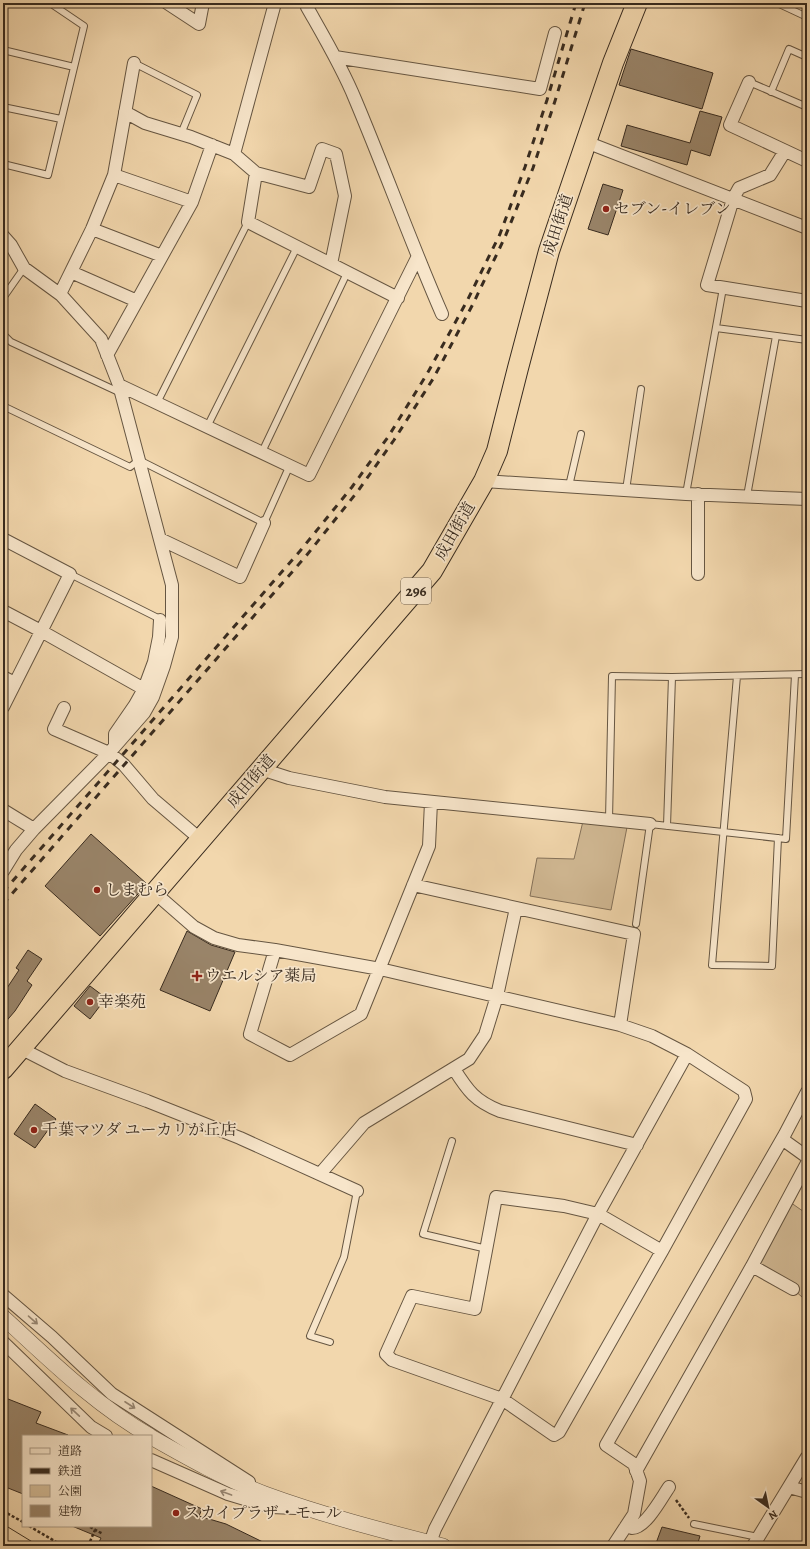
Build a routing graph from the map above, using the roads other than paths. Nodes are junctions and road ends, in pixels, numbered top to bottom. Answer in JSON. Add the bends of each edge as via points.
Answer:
{"nodes":[{"id":1,"x":50,"y":3,"type":"edge"},
{"id":2,"x":167,"y":3,"type":"edge"},
{"id":3,"x":203,"y":3,"type":"edge"},
{"id":4,"x":274,"y":3,"type":"edge"},
{"id":5,"x":306,"y":3,"type":"edge"},
{"id":6,"x":637,"y":3,"type":"edge"},
{"id":7,"x":777,"y":3,"type":"edge"},
{"id":8,"x":807,"y":17,"type":"edge"},
{"id":9,"x":555,"y":33,"type":"dead end"},
{"id":10,"x":3,"y":50,"type":"edge"},
{"id":11,"x":335,"y":57,"type":"junction"},
{"id":12,"x":807,"y":57,"type":"edge"},
{"id":13,"x":134,"y":63,"type":"joint"},
{"id":14,"x":74,"y":67,"type":"junction"},
{"id":15,"x":748,"y":82,"type":"joint"},
{"id":16,"x":771,"y":92,"type":"junction"},
{"id":17,"x":3,"y":107,"type":"edge"},
{"id":18,"x":807,"y":107,"type":"edge"},
{"id":19,"x":125,"y":112,"type":"junction"},
{"id":20,"x":62,"y":118,"type":"junction"},
{"id":21,"x":181,"y":134,"type":"junction"},
{"id":22,"x":586,"y":142,"type":"junction"},
{"id":23,"x":212,"y":146,"type":"junction"},
{"id":24,"x":785,"y":151,"type":"junction"},
{"id":25,"x":234,"y":154,"type":"junction"},
{"id":26,"x":807,"y":161,"type":"edge"},
{"id":27,"x":3,"y":164,"type":"edge"},
{"id":28,"x":256,"y":174,"type":"junction"},
{"id":29,"x":114,"y":175,"type":"junction"},
{"id":30,"x":733,"y":199,"type":"junction"},
{"id":31,"x":192,"y":202,"type":"junction"},
{"id":32,"x":248,"y":222,"type":"junction"},
{"id":33,"x":807,"y":228,"type":"edge"},
{"id":34,"x":92,"y":229,"type":"junction"},
{"id":35,"x":3,"y":236,"type":"edge"},
{"id":36,"x":296,"y":247,"type":"junction"},
{"id":37,"x":162,"y":256,"type":"junction"},
{"id":38,"x":417,"y":258,"type":"junction"},
{"id":39,"x":331,"y":264,"type":"junction"},
{"id":40,"x":24,"y":268,"type":"junction"},
{"id":41,"x":70,"y":272,"type":"junction"},
{"id":42,"x":347,"y":273,"type":"junction"},
{"id":43,"x":723,"y":288,"type":"junction"},
{"id":44,"x":60,"y":294,"type":"junction"},
{"id":45,"x":3,"y":298,"type":"edge"},
{"id":46,"x":398,"y":298,"type":"junction"},
{"id":47,"x":137,"y":301,"type":"junction"},
{"id":48,"x":807,"y":301,"type":"edge"},
{"id":49,"x":442,"y":314,"type":"dead end"},
{"id":50,"x":716,"y":328,"type":"junction"},
{"id":51,"x":3,"y":334,"type":"edge"},
{"id":52,"x":776,"y":336,"type":"junction"},
{"id":53,"x":807,"y":340,"type":"edge"},
{"id":54,"x":107,"y":355,"type":"junction"},
{"id":55,"x":120,"y":389,"type":"junction"},
{"id":56,"x":641,"y":389,"type":"dead end"},
{"id":57,"x":157,"y":403,"type":"junction"},
{"id":58,"x":3,"y":406,"type":"edge"},
{"id":59,"x":207,"y":427,"type":"junction"},
{"id":60,"x":581,"y":434,"type":"dead end"},
{"id":61,"x":262,"y":452,"type":"junction"},
{"id":62,"x":139,"y":460,"type":"junction"},
{"id":63,"x":290,"y":465,"type":"junction"},
{"id":64,"x":484,"y":481,"type":"junction"},
{"id":65,"x":570,"y":486,"type":"junction"},
{"id":66,"x":626,"y":490,"type":"junction"},
{"id":67,"x":692,"y":494,"type":"junction"},
{"id":68,"x":747,"y":496,"type":"junction"},
{"id":69,"x":807,"y":499,"type":"edge"},
{"id":70,"x":264,"y":523,"type":"junction"},
{"id":71,"x":3,"y":539,"type":"edge"},
{"id":72,"x":160,"y":539,"type":"junction"},
{"id":73,"x":70,"y":574,"type":"junction"},
{"id":74,"x":698,"y":574,"type":"dead end"},
{"id":75,"x":3,"y":611,"type":"edge"},
{"id":76,"x":160,"y":620,"type":"junction"},
{"id":77,"x":172,"y":625,"type":"junction"},
{"id":78,"x":41,"y":630,"type":"junction"},
{"id":79,"x":795,"y":674,"type":"junction"},
{"id":80,"x":807,"y":674,"type":"edge"},
{"id":81,"x":737,"y":676,"type":"junction"},
{"id":82,"x":3,"y":677,"type":"edge"},
{"id":83,"x":672,"y":677,"type":"junction"},
{"id":84,"x":15,"y":683,"type":"junction"},
{"id":85,"x":144,"y":688,"type":"junction"},
{"id":86,"x":3,"y":707,"type":"edge"},
{"id":87,"x":64,"y":708,"type":"dead end"},
{"id":88,"x":112,"y":750,"type":"junction"},
{"id":89,"x":261,"y":769,"type":"junction"},
{"id":90,"x":431,"y":802,"type":"junction"},
{"id":91,"x":3,"y":810,"type":"edge"},
{"id":92,"x":609,"y":820,"type":"junction"},
{"id":93,"x":650,"y":824,"type":"junction"},
{"id":94,"x":667,"y":826,"type":"junction"},
{"id":95,"x":34,"y":829,"type":"junction"},
{"id":96,"x":723,"y":832,"type":"junction"},
{"id":97,"x":778,"y":838,"type":"junction"},
{"id":98,"x":200,"y":839,"type":"junction"},
{"id":99,"x":3,"y":871,"type":"edge"},
{"id":100,"x":413,"y":885,"type":"junction"},
{"id":101,"x":155,"y":893,"type":"junction"},
{"id":102,"x":516,"y":908,"type":"junction"},
{"id":103,"x":636,"y":924,"type":"dead end"},
{"id":104,"x":275,"y":950,"type":"junction"},
{"id":105,"x":380,"y":969,"type":"junction"},
{"id":106,"x":497,"y":996,"type":"junction"},
{"id":107,"x":620,"y":1025,"type":"junction"},
{"id":108,"x":20,"y":1048,"type":"junction"},
{"id":109,"x":687,"y":1054,"type":"junction"},
{"id":110,"x":3,"y":1069,"type":"edge"},
{"id":111,"x":454,"y":1069,"type":"junction"},
{"id":112,"x":807,"y":1092,"type":"edge"},
{"id":113,"x":782,"y":1139,"type":"junction"},
{"id":114,"x":452,"y":1141,"type":"dead end"},
{"id":115,"x":636,"y":1145,"type":"junction"},
{"id":116,"x":807,"y":1157,"type":"edge"},
{"id":117,"x":807,"y":1163,"type":"edge"},
{"id":118,"x":320,"y":1174,"type":"junction"},
{"id":119,"x":358,"y":1190,"type":"joint"},
{"id":120,"x":598,"y":1214,"type":"junction"},
{"id":121,"x":487,"y":1249,"type":"junction"},
{"id":122,"x":662,"y":1251,"type":"junction"},
{"id":123,"x":752,"y":1266,"type":"junction"},
{"id":124,"x":793,"y":1289,"type":"dead end"},
{"id":125,"x":3,"y":1295,"type":"edge"},
{"id":126,"x":3,"y":1316,"type":"edge"},
{"id":127,"x":3,"y":1342,"type":"edge"},
{"id":128,"x":330,"y":1342,"type":"dead end"},
{"id":129,"x":502,"y":1399,"type":"junction"},
{"id":130,"x":104,"y":1435,"type":"edge"},
{"id":131,"x":148,"y":1435,"type":"edge"},
{"id":132,"x":152,"y":1437,"type":"edge"},
{"id":133,"x":807,"y":1457,"type":"edge"},
{"id":134,"x":152,"y":1460,"type":"edge"},
{"id":135,"x":636,"y":1471,"type":"junction"},
{"id":136,"x":669,"y":1487,"type":"road end"},
{"id":137,"x":789,"y":1487,"type":"junction"},
{"id":138,"x":807,"y":1492,"type":"edge"},
{"id":139,"x":265,"y":1494,"type":"junction"},
{"id":140,"x":305,"y":1508,"type":"junction"},
{"id":141,"x":694,"y":1524,"type":"road end"},
{"id":142,"x":626,"y":1526,"type":"junction"},
{"id":143,"x":756,"y":1541,"type":"edge"},
{"id":144,"x":436,"y":1544,"type":"edge"},
{"id":145,"x":613,"y":1546,"type":"edge"}],
"edges":[{"from":1,"to":14,"type":"lane","via":[[84,26]]},
{"from":2,"to":3,"type":"street","via":[[199,24]]},
{"from":4,"to":25,"type":"street"},
{"from":5,"to":11,"type":"street"},
{"from":6,"to":22,"type":"highway","name":"成田街道","number":"296"},
{"from":7,"to":8,"type":"lane"},
{"from":9,"to":11,"type":"street","via":[[540,89]]},
{"from":10,"to":14,"type":"lane"},
{"from":11,"to":38,"type":"street","via":[[355,98]]},
{"from":12,"to":16,"type":"lane","via":[[789,49]]},
{"from":13,"to":19,"type":"street"},
{"from":13,"to":21,"type":"lane","via":[[197,95]]},
{"from":14,"to":20,"type":"lane"},
{"from":15,"to":16,"type":"lane"},
{"from":15,"to":24,"type":"street","via":[[730,125]]},
{"from":16,"to":18,"type":"lane"},
{"from":17,"to":20,"type":"lane"},
{"from":19,"to":21,"type":"street","via":[[145,123]]},
{"from":19,"to":29,"type":"street"},
{"from":20,"to":27,"type":"lane","via":[[48,175]]},
{"from":21,"to":23,"type":"street"},
{"from":22,"to":30,"type":"street"},
{"from":22,"to":64,"type":"highway","name":"成田街道","number":"296","via":[[549,251],[497,451]]},
{"from":23,"to":25,"type":"street"},
{"from":23,"to":31,"type":"street"},
{"from":24,"to":26,"type":"street"},
{"from":24,"to":30,"type":"street","via":[[770,175],[740,188]]},
{"from":25,"to":28,"type":"street"},
{"from":28,"to":32,"type":"street"},
{"from":28,"to":39,"type":"street","via":[[309,187],[322,149],[336,154],[345,196]]},
{"from":29,"to":31,"type":"street"},
{"from":29,"to":34,"type":"street"},
{"from":30,"to":33,"type":"street"},
{"from":30,"to":43,"type":"street","via":[[707,285]]},
{"from":31,"to":37,"type":"street"},
{"from":32,"to":36,"type":"street"},
{"from":32,"to":57,"type":"lane"},
{"from":34,"to":37,"type":"street"},
{"from":34,"to":41,"type":"street"},
{"from":35,"to":40,"type":"street"},
{"from":36,"to":39,"type":"street"},
{"from":36,"to":59,"type":"lane"},
{"from":37,"to":47,"type":"street"},
{"from":38,"to":46,"type":"street"},
{"from":38,"to":49,"type":"street"},
{"from":39,"to":42,"type":"street"},
{"from":40,"to":44,"type":"street"},
{"from":40,"to":45,"type":"lane"},
{"from":41,"to":44,"type":"street"},
{"from":41,"to":47,"type":"street"},
{"from":42,"to":46,"type":"street"},
{"from":42,"to":61,"type":"lane"},
{"from":43,"to":48,"type":"street"},
{"from":43,"to":50,"type":"lane"},
{"from":44,"to":54,"type":"street","via":[[101,339]]},
{"from":46,"to":63,"type":"street","via":[[309,475]]},
{"from":47,"to":54,"type":"street"},
{"from":50,"to":52,"type":"lane"},
{"from":50,"to":67,"type":"lane"},
{"from":51,"to":55,"type":"lane","via":[[10,342]]},
{"from":52,"to":53,"type":"lane"},
{"from":52,"to":68,"type":"lane"},
{"from":54,"to":55,"type":"street"},
{"from":55,"to":57,"type":"street"},
{"from":55,"to":62,"type":"street"},
{"from":56,"to":66,"type":"lane"},
{"from":57,"to":59,"type":"street"},
{"from":58,"to":62,"type":"lane","via":[[130,466]]},
{"from":59,"to":61,"type":"street"},
{"from":60,"to":65,"type":"lane"},
{"from":61,"to":63,"type":"street"},
{"from":62,"to":70,"type":"lane"},
{"from":62,"to":72,"type":"street"},
{"from":63,"to":70,"type":"lane"},
{"from":64,"to":65,"type":"street"},
{"from":64,"to":89,"type":"highway","name":"成田街道","number":"296","via":[[432,571]]},
{"from":65,"to":66,"type":"street"},
{"from":66,"to":67,"type":"street"},
{"from":67,"to":68,"type":"street"},
{"from":67,"to":74,"type":"street"},
{"from":68,"to":69,"type":"street"},
{"from":70,"to":72,"type":"street","via":[[240,577]]},
{"from":71,"to":73,"type":"street"},
{"from":72,"to":77,"type":"street","via":[[172,585]]},
{"from":73,"to":76,"type":"lane"},
{"from":73,"to":78,"type":"street"},
{"from":75,"to":78,"type":"street"},
{"from":76,"to":77,"type":"lane"},
{"from":76,"to":85,"type":"street","via":[[154,662]]},
{"from":77,"to":88,"type":"street","via":[[172,636],[153,697],[144,713]]},
{"from":78,"to":84,"type":"street"},
{"from":78,"to":85,"type":"street"},
{"from":79,"to":80,"type":"lane"},
{"from":79,"to":81,"type":"lane"},
{"from":79,"to":97,"type":"lane","via":[[786,839]]},
{"from":81,"to":83,"type":"lane"},
{"from":81,"to":96,"type":"lane"},
{"from":82,"to":84,"type":"street"},
{"from":83,"to":92,"type":"lane","via":[[612,676]]},
{"from":83,"to":94,"type":"lane"},
{"from":84,"to":86,"type":"street"},
{"from":85,"to":88,"type":"street","via":[[115,734]]},
{"from":87,"to":88,"type":"street","via":[[54,729]]},
{"from":88,"to":95,"type":"street"},
{"from":88,"to":98,"type":"street","via":[[153,799]]},
{"from":89,"to":90,"type":"street","via":[[289,778],[377,796]]},
{"from":89,"to":98,"type":"highway","name":"成田街道","number":"296"},
{"from":90,"to":92,"type":"street"},
{"from":90,"to":100,"type":"street","via":[[428,846]]},
{"from":91,"to":95,"type":"street"},
{"from":92,"to":93,"type":"street"},
{"from":93,"to":94,"type":"lane"},
{"from":93,"to":103,"type":"lane"},
{"from":94,"to":96,"type":"lane"},
{"from":95,"to":99,"type":"street","via":[[16,850]]},
{"from":96,"to":97,"type":"lane"},
{"from":96,"to":97,"type":"lane","via":[[712,965],[772,966]]},
{"from":98,"to":101,"type":"highway","name":"成田街道","number":"296"},
{"from":100,"to":102,"type":"street"},
{"from":100,"to":105,"type":"street"},
{"from":101,"to":104,"type":"street","via":[[194,927],[214,938],[238,945]]},
{"from":101,"to":108,"type":"highway","name":"成田街道","number":"296"},
{"from":102,"to":106,"type":"street"},
{"from":102,"to":107,"type":"street","via":[[634,934]]},
{"from":104,"to":105,"type":"street"},
{"from":104,"to":105,"type":"street","via":[[250,1034],[290,1055],[361,1014]]},
{"from":105,"to":106,"type":"street"},
{"from":106,"to":107,"type":"street"},
{"from":106,"to":111,"type":"street","via":[[485,1035],[469,1059]]},
{"from":107,"to":109,"type":"street","via":[[652,1036]]},
{"from":108,"to":110,"type":"highway","name":"成田街道","number":"296"},
{"from":108,"to":118,"type":"street","via":[[65,1071],[240,1138]]},
{"from":109,"to":115,"type":"street"},
{"from":109,"to":122,"type":"street","via":[[744,1091],[746,1099]]},
{"from":111,"to":115,"type":"street","via":[[466,1088],[486,1105],[508,1113]]},
{"from":111,"to":118,"type":"street","via":[[364,1123]]},
{"from":112,"to":113,"type":"street"},
{"from":113,"to":116,"type":"street"},
{"from":113,"to":135,"type":"street","via":[[606,1445],[634,1464]]},
{"from":114,"to":121,"type":"lane","via":[[423,1234]]},
{"from":115,"to":120,"type":"street"},
{"from":117,"to":123,"type":"street"},
{"from":118,"to":119,"type":"street"},
{"from":119,"to":128,"type":"lane","via":[[344,1258],[310,1336]]},
{"from":120,"to":121,"type":"street","via":[[564,1206],[496,1197]]},
{"from":120,"to":122,"type":"street"},
{"from":120,"to":129,"type":"street"},
{"from":121,"to":129,"type":"street","via":[[475,1309],[412,1296],[386,1354],[392,1360]]},
{"from":122,"to":129,"type":"street","via":[[559,1432],[554,1435]]},
{"from":123,"to":124,"type":"street"},
{"from":123,"to":135,"type":"street"},
{"from":125,"to":139,"type":"street","one_way":true,"via":[[112,1394]]},
{"from":126,"to":131,"type":"street","via":[[68,1376],[130,1425]]},
{"from":130,"to":127,"type":"street","one_way":true,"via":[[91,1427]]},
{"from":129,"to":144,"type":"street","via":[[439,1522]]},
{"from":132,"to":139,"type":"street"},
{"from":133,"to":137,"type":"street"},
{"from":140,"to":134,"type":"street","one_way":true,"via":[[271,1507],[228,1494]]},
{"from":135,"to":142,"type":"street","via":[[640,1481],[634,1514]]},
{"from":136,"to":142,"type":"street","via":[[646,1521],[638,1527]]},
{"from":137,"to":138,"type":"street"},
{"from":137,"to":143,"type":"street"},
{"from":139,"to":140,"type":"street"},
{"from":140,"to":144,"type":"street"},
{"from":141,"to":143,"type":"lane"},
{"from":142,"to":145,"type":"street"}]}
